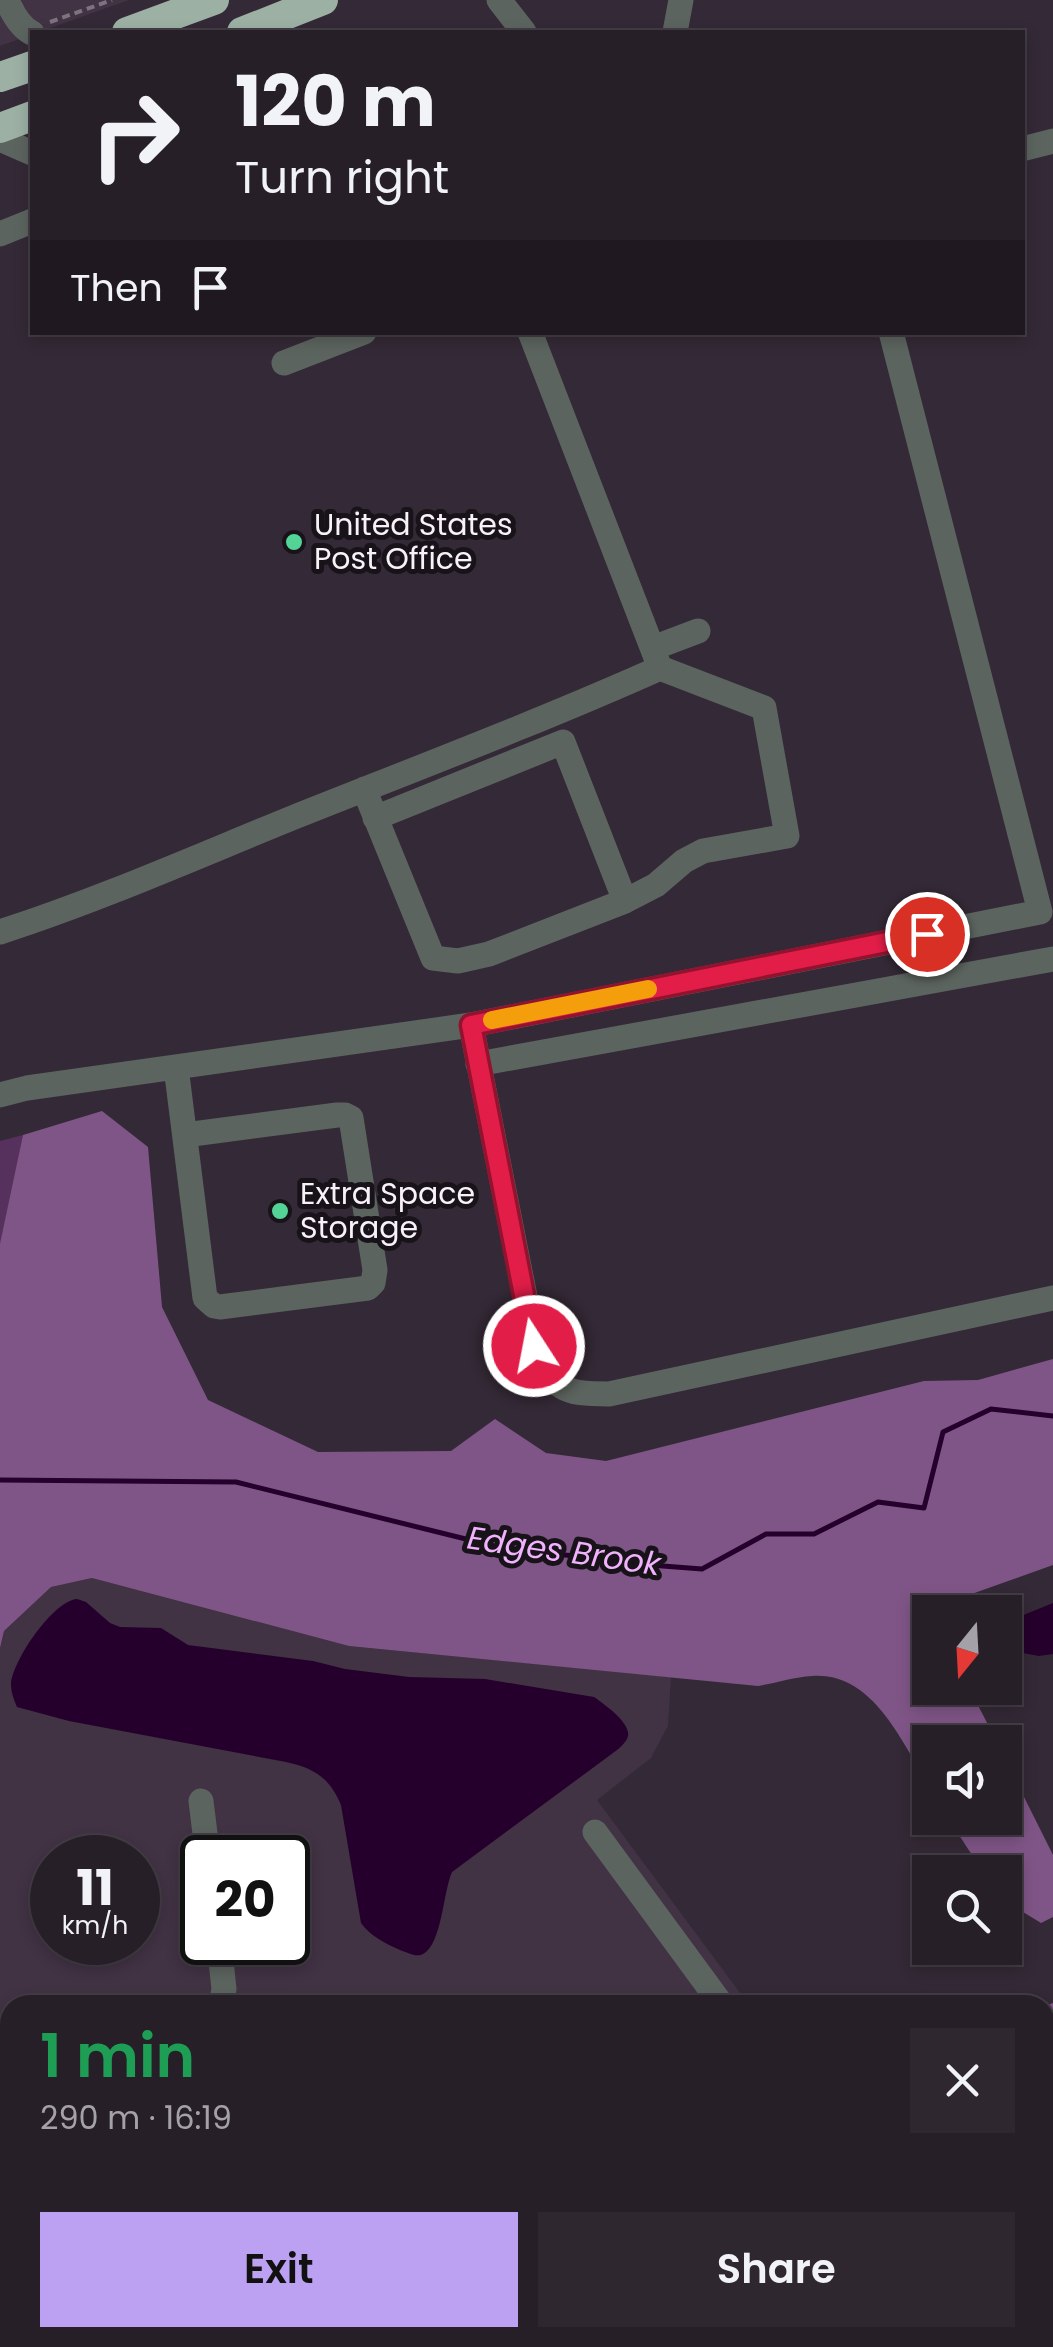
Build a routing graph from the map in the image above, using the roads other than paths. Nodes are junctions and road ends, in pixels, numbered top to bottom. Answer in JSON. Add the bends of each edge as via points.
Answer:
{"nodes":[{"id":1,"x":6,"y":0,"type":"edge"},
{"id":2,"x":214,"y":0,"type":"edge"},
{"id":3,"x":323,"y":0,"type":"edge"},
{"id":4,"x":499,"y":0,"type":"edge"},
{"id":5,"x":681,"y":0,"type":"edge"},
{"id":6,"x":37,"y":30,"type":"edge"},
{"id":7,"x":132,"y":30,"type":"edge"},
{"id":8,"x":254,"y":30,"type":"edge"},
{"id":9,"x":522,"y":30,"type":"edge"},
{"id":10,"x":674,"y":30,"type":"edge"},
{"id":11,"x":30,"y":67,"type":"edge"},
{"id":12,"x":0,"y":77,"type":"edge"},
{"id":13,"x":30,"y":117,"type":"edge"},
{"id":14,"x":0,"y":128,"type":"edge"},
{"id":15,"x":0,"y":139,"type":"edge"},
{"id":16,"x":1053,"y":141,"type":"edge"},
{"id":17,"x":1025,"y":148,"type":"edge"},
{"id":18,"x":30,"y":152,"type":"edge"},
{"id":19,"x":30,"y":222,"type":"edge"},
{"id":20,"x":0,"y":234,"type":"edge"},
{"id":21,"x":356,"y":335,"type":"edge"},
{"id":22,"x":531,"y":335,"type":"edge"},
{"id":23,"x":892,"y":335,"type":"edge"},
{"id":24,"x":284,"y":363,"type":"dead end"},
{"id":25,"x":698,"y":631,"type":"dead end"},
{"id":26,"x":657,"y":658,"type":"junction"},
{"id":27,"x":364,"y":790,"type":"junction"},
{"id":28,"x":375,"y":818,"type":"junction"},
{"id":29,"x":625,"y":901,"type":"junction"},
{"id":30,"x":1047,"y":911,"type":"edge"},
{"id":31,"x":0,"y":932,"type":"edge"},
{"id":32,"x":1053,"y":959,"type":"edge"},
{"id":33,"x":471,"y":1025,"type":"junction"},
{"id":34,"x":478,"y":1064,"type":"junction"},
{"id":35,"x":176,"y":1067,"type":"junction"},
{"id":36,"x":0,"y":1096,"type":"edge"},
{"id":37,"x":186,"y":1135,"type":"junction"},
{"id":38,"x":1053,"y":1298,"type":"edge"},
{"id":39,"x":201,"y":1800,"type":"dead end"},
{"id":40,"x":595,"y":1832,"type":"dead end"},
{"id":41,"x":205,"y":1835,"type":"edge"},
{"id":42,"x":221,"y":1965,"type":"edge"},
{"id":43,"x":223,"y":1995,"type":"edge"},
{"id":44,"x":715,"y":1995,"type":"edge"}],
"edges":[{"from":1,"to":6,"type":"street","via":[[26,30]]},
{"from":2,"to":7,"type":"highway"},
{"from":3,"to":8,"type":"highway"},
{"from":4,"to":9,"type":"street"},
{"from":5,"to":10,"type":"street"},
{"from":11,"to":12,"type":"highway"},
{"from":13,"to":14,"type":"highway"},
{"from":15,"to":18,"type":"street"},
{"from":16,"to":17,"type":"street"},
{"from":19,"to":20,"type":"street"},
{"from":21,"to":24,"type":"street"},
{"from":22,"to":26,"type":"street"},
{"from":23,"to":30,"type":"street"},
{"from":25,"to":26,"type":"street"},
{"from":26,"to":27,"type":"street","via":[[594,697]]},
{"from":26,"to":29,"type":"street","via":[[764,708],[787,836],[703,850]]},
{"from":27,"to":28,"type":"street"},
{"from":27,"to":31,"type":"street"},
{"from":28,"to":29,"type":"street","via":[[434,958],[489,954]]},
{"from":28,"to":29,"type":"street","via":[[563,742]]},
{"from":30,"to":33,"type":"street"},
{"from":32,"to":34,"type":"street"},
{"from":33,"to":34,"type":"street"},
{"from":33,"to":35,"type":"street"},
{"from":34,"to":38,"type":"street","via":[[534,1346],[558,1384],[576,1394],[609,1394]]},
{"from":35,"to":36,"type":"street"},
{"from":35,"to":37,"type":"street"},
{"from":37,"to":37,"type":"street","via":[[203,1292],[210,1304],[374,1283],[351,1118]]},
{"from":39,"to":41,"type":"street"},
{"from":40,"to":44,"type":"street"},
{"from":42,"to":43,"type":"street"}]}
